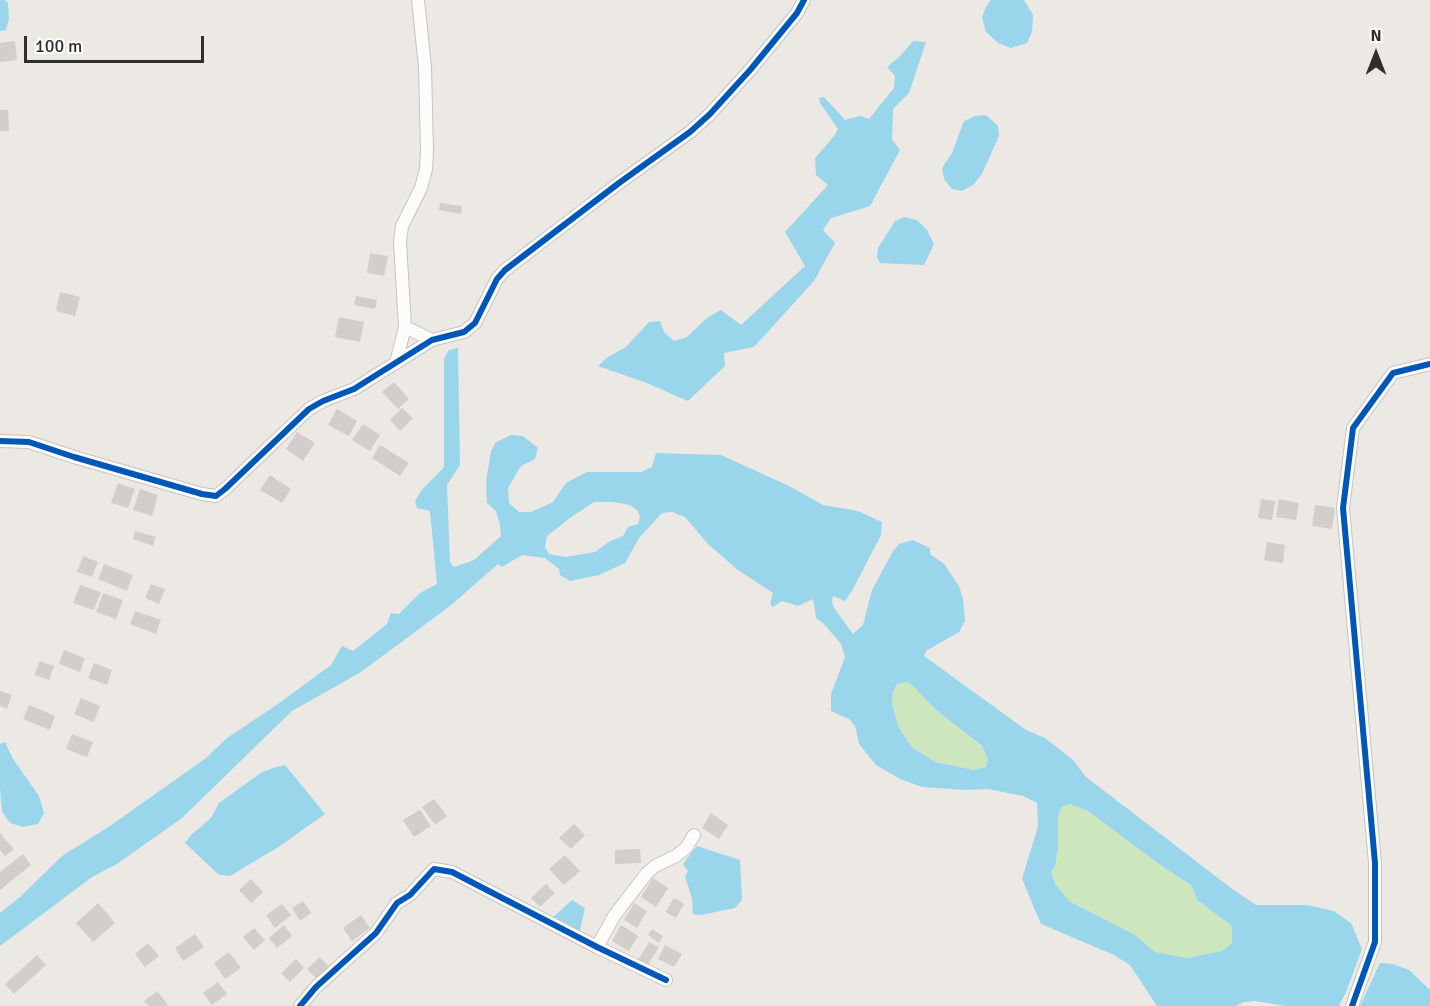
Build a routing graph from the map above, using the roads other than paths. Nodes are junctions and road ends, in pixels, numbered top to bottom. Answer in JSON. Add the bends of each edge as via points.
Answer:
{"nodes":[{"id":1,"x":418,"y":0,"type":"edge"},
{"id":2,"x":804,"y":0,"type":"edge"},
{"id":3,"x":405,"y":327,"type":"junction"},
{"id":4,"x":432,"y":340,"type":"junction"},
{"id":5,"x":396,"y":363,"type":"junction"},
{"id":6,"x":1430,"y":364,"type":"edge"},
{"id":7,"x":0,"y":441,"type":"edge"},
{"id":8,"x":694,"y":835,"type":"dead end"},
{"id":9,"x":597,"y":947,"type":"junction"},
{"id":10,"x":666,"y":980,"type":"dead end"},
{"id":11,"x":300,"y":1006,"type":"edge"},
{"id":12,"x":1352,"y":1006,"type":"edge"}],
"edges":[{"from":1,"to":3,"type":"street","via":[[425,67],[427,151],[421,188],[402,226],[400,242]]},
{"from":2,"to":4,"type":"street","via":[[751,69],[710,114],[505,270],[475,323],[464,332]]},
{"from":3,"to":4,"type":"street"},
{"from":3,"to":5,"type":"street"},
{"from":4,"to":5,"type":"street"},
{"from":5,"to":7,"type":"street","via":[[354,389],[309,409],[216,496],[29,442]]},
{"from":6,"to":12,"type":"street","via":[[1393,373],[1353,428],[1343,508],[1375,863],[1375,942]]},
{"from":8,"to":9,"type":"street","via":[[686,848],[647,873],[614,916]]},
{"from":9,"to":10,"type":"street"},
{"from":9,"to":11,"type":"street","via":[[452,872],[434,869],[397,903],[376,933]]}]}
